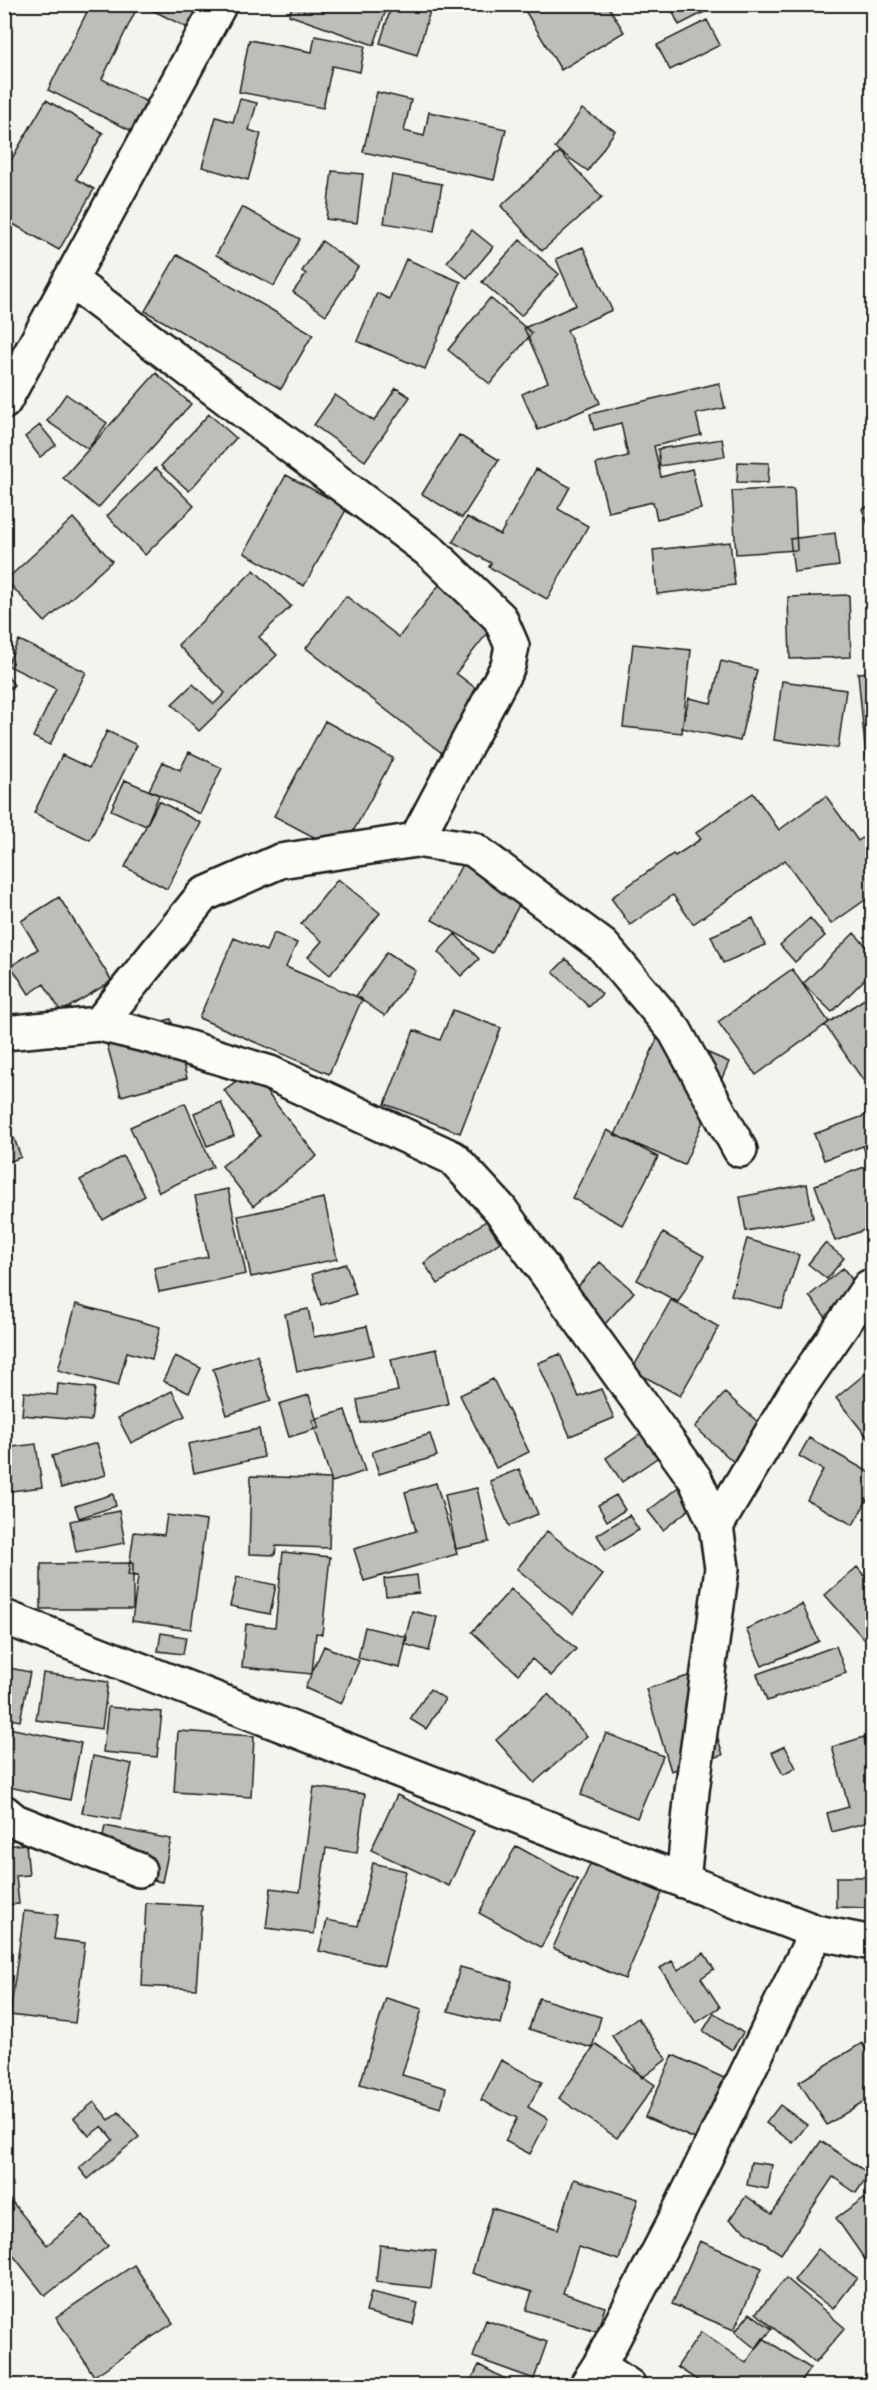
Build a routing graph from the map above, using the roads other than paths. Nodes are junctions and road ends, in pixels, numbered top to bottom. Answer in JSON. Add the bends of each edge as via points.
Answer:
{"nodes":[{"id":1,"x":219,"y":4,"type":"edge"},
{"id":2,"x":70,"y":280,"type":"junction"},
{"id":3,"x":4,"y":402,"type":"edge"},
{"id":4,"x":416,"y":840,"type":"junction"},
{"id":5,"x":99,"y":1024,"type":"junction"},
{"id":6,"x":4,"y":1033,"type":"edge"},
{"id":7,"x":740,"y":1150,"type":"dead end"},
{"id":8,"x":869,"y":1287,"type":"dead end"},
{"id":9,"x":716,"y":1526,"type":"junction"},
{"id":10,"x":4,"y":1617,"type":"edge"},
{"id":11,"x":4,"y":1812,"type":"edge"},
{"id":12,"x":139,"y":1870,"type":"dead end"},
{"id":13,"x":683,"y":1881,"type":"junction"},
{"id":14,"x":816,"y":1932,"type":"junction"},
{"id":15,"x":873,"y":1943,"type":"edge"},
{"id":16,"x":592,"y":2376,"type":"edge"},
{"id":17,"x":629,"y":2385,"type":"edge"}],
"edges":[{"from":1,"to":2,"type":"street"},
{"from":2,"to":3,"type":"street"},
{"from":2,"to":4,"type":"street","via":[[432,553],[500,618],[512,646],[508,666]]},
{"from":4,"to":5,"type":"street","via":[[280,861],[203,895]]},
{"from":4,"to":7,"type":"street","via":[[473,849],[603,946],[675,1031]]},
{"from":5,"to":6,"type":"street"},
{"from":5,"to":9,"type":"street","via":[[270,1073],[453,1158],[500,1209],[695,1479]]},
{"from":8,"to":9,"type":"street","via":[[794,1395]]},
{"from":9,"to":13,"type":"street","via":[[722,1568]]},
{"from":10,"to":13,"type":"street"},
{"from":11,"to":12,"type":"street","via":[[15,1821]]},
{"from":13,"to":14,"type":"street"},
{"from":14,"to":15,"type":"street"},
{"from":14,"to":16,"type":"street","via":[[674,2222]]},
{"from":16,"to":17,"type":"street"}]}
